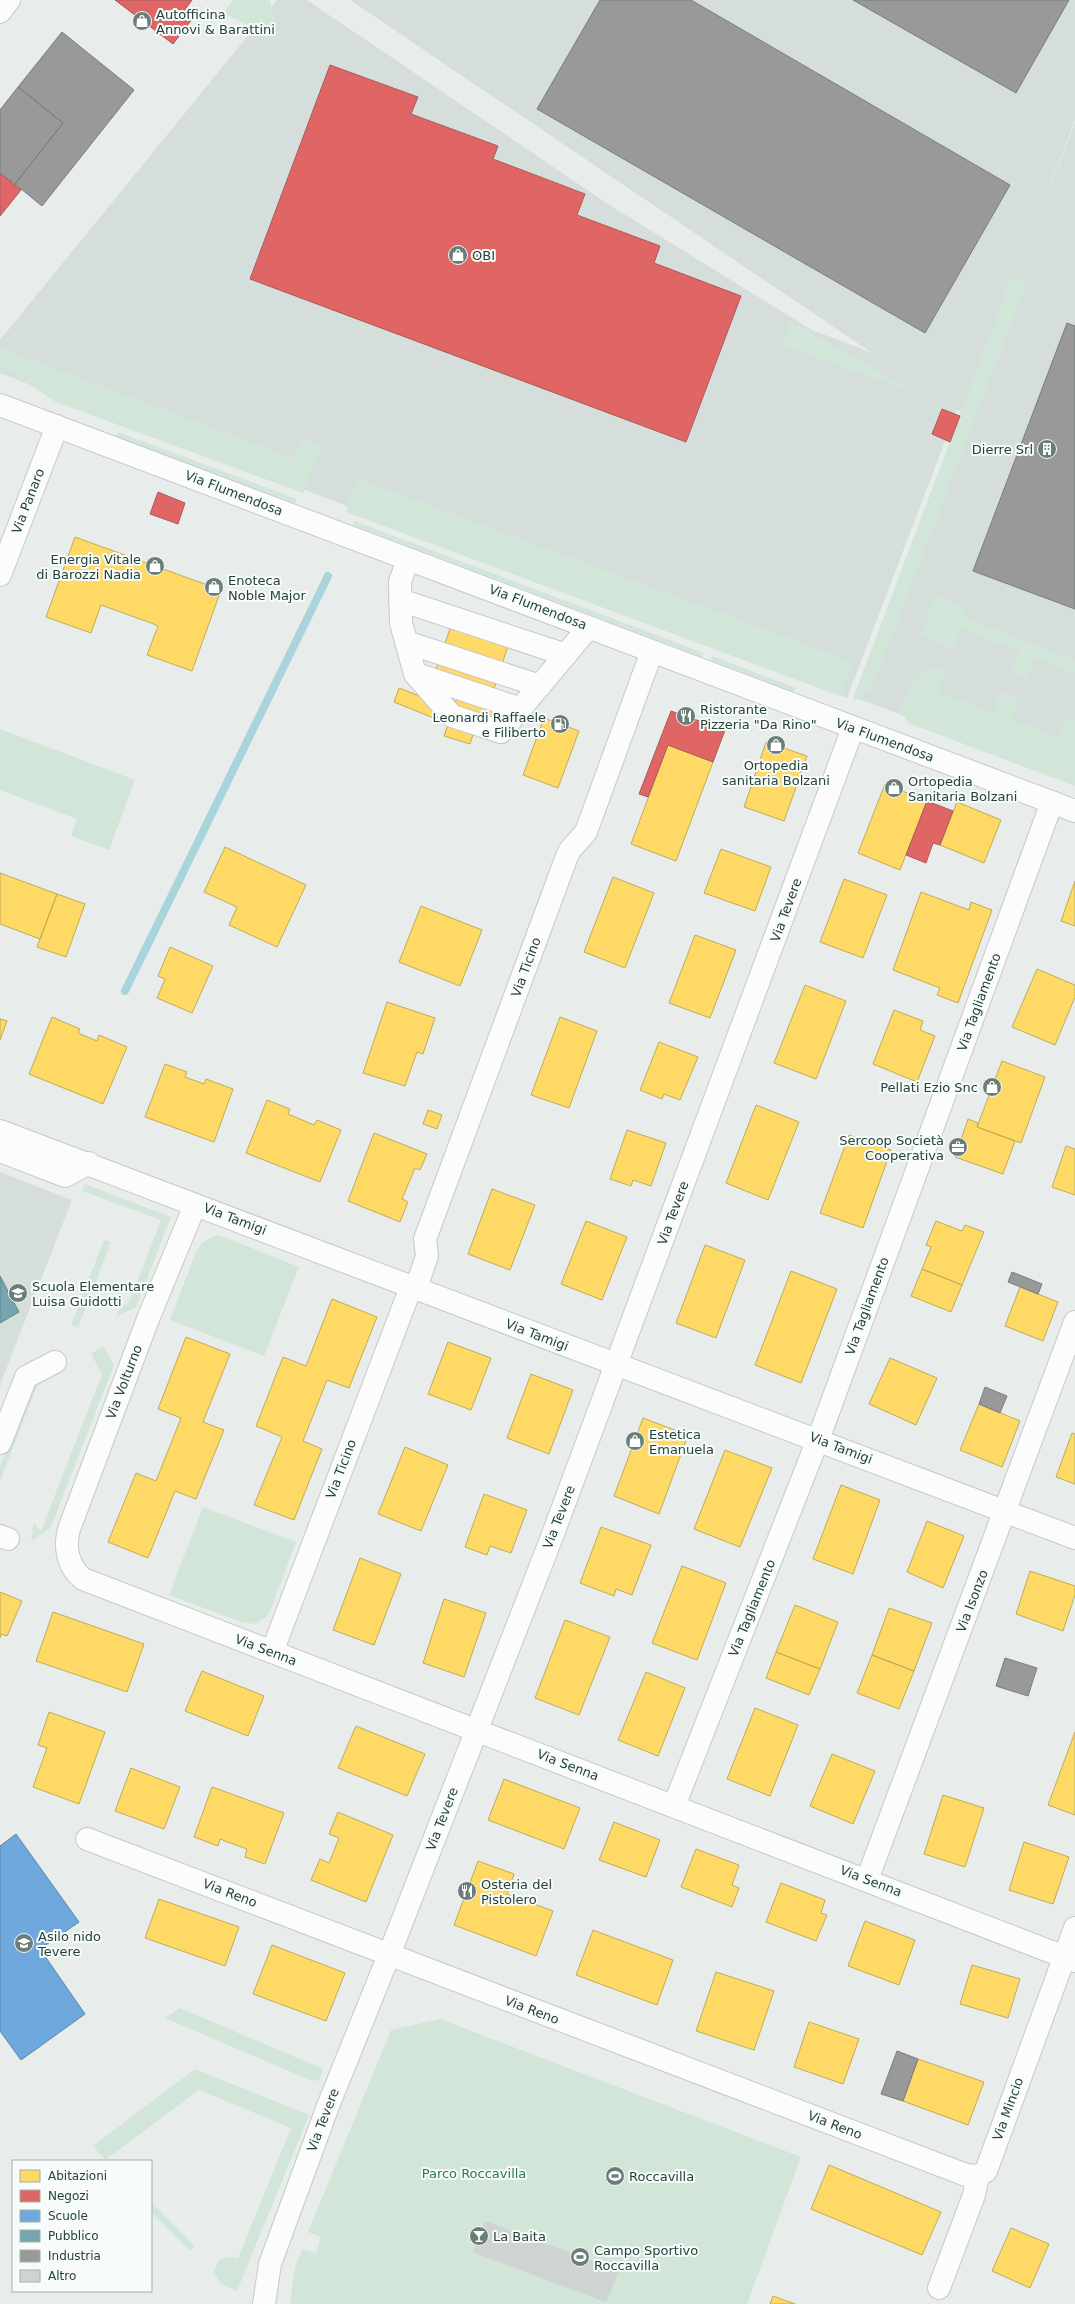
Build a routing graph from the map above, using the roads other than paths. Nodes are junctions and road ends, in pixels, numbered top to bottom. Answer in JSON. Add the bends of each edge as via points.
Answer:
{"nodes":[{"id":1,"x":9,"y":0,"type":"edge"},
{"id":2,"x":0,"y":12,"type":"edge"},
{"id":3,"x":0,"y":405,"type":"edge"},
{"id":4,"x":57,"y":426,"type":"junction"},
{"id":5,"x":408,"y":559,"type":"junction"},
{"id":6,"x":0,"y":575,"type":"edge"},
{"id":7,"x":400,"y":600,"type":"junction"},
{"id":8,"x":589,"y":627,"type":"junction"},
{"id":9,"x":406,"y":642,"type":"junction"},
{"id":10,"x":652,"y":651,"type":"junction"},
{"id":11,"x":566,"y":656,"type":"junction"},
{"id":12,"x":540,"y":686,"type":"junction"},
{"id":13,"x":853,"y":728,"type":"junction"},
{"id":14,"x":1052,"y":802,"type":"junction"},
{"id":15,"x":1075,"y":811,"type":"edge"},
{"id":16,"x":0,"y":1131,"type":"edge"},
{"id":17,"x":0,"y":1151,"type":"edge"},
{"id":18,"x":89,"y":1163,"type":"junction"},
{"id":19,"x":195,"y":1205,"type":"junction"},
{"id":20,"x":413,"y":1287,"type":"junction"},
{"id":21,"x":1075,"y":1322,"type":"edge"},
{"id":22,"x":56,"y":1362,"type":"dead end"},
{"id":23,"x":616,"y":1365,"type":"junction"},
{"id":24,"x":818,"y":1439,"type":"junction"},
{"id":25,"x":0,"y":1443,"type":"edge"},
{"id":26,"x":1005,"y":1512,"type":"junction"},
{"id":27,"x":1075,"y":1538,"type":"edge"},
{"id":28,"x":69,"y":1562,"type":"joint"},
{"id":29,"x":272,"y":1652,"type":"junction"},
{"id":30,"x":477,"y":1730,"type":"junction"},
{"id":31,"x":674,"y":1806,"type":"junction"},
{"id":32,"x":87,"y":1839,"type":"dead end"},
{"id":33,"x":867,"y":1880,"type":"junction"},
{"id":34,"x":1075,"y":1928,"type":"edge"},
{"id":35,"x":389,"y":1955,"type":"junction"},
{"id":36,"x":1070,"y":1958,"type":"edge"},
{"id":37,"x":978,"y":2176,"type":"junction"},
{"id":38,"x":939,"y":2288,"type":"dead end"},
{"id":39,"x":264,"y":2304,"type":"edge"}],
"edges":[{"from":1,"to":2,"type":"street"},
{"from":3,"to":4,"type":"street","name":"Via Flumendosa"},
{"from":4,"to":5,"type":"street","name":"Via Flumendosa"},
{"from":4,"to":6,"type":"street","name":"Via Panaro"},
{"from":5,"to":7,"type":"street","via":[[400,582]]},
{"from":5,"to":8,"type":"street","name":"Via Flumendosa"},
{"from":7,"to":9,"type":"street","via":[[401,624]]},
{"from":7,"to":11,"type":"street"},
{"from":8,"to":10,"type":"street","name":"Via Flumendosa"},
{"from":8,"to":11,"type":"street"},
{"from":9,"to":12,"type":"street"},
{"from":9,"to":12,"type":"street","via":[[415,674],[452,716],[501,732]]},
{"from":10,"to":13,"type":"street","name":"Via Flumendosa"},
{"from":10,"to":20,"type":"street","name":"Via Ticino","via":[[586,832],[570,850],[425,1239],[427,1256]]},
{"from":11,"to":12,"type":"street"},
{"from":13,"to":14,"type":"street","name":"Via Flumendosa"},
{"from":13,"to":23,"type":"street","name":"Via Tevere"},
{"from":14,"to":15,"type":"street","name":"Via Flumendosa"},
{"from":14,"to":24,"type":"street","name":"Via Tagliamento"},
{"from":16,"to":18,"type":"street","name":"Via Tamigi"},
{"from":17,"to":18,"type":"street","via":[[65,1176]]},
{"from":18,"to":19,"type":"street","name":"Via Tamigi"},
{"from":19,"to":20,"type":"street","name":"Via Tamigi"},
{"from":19,"to":28,"type":"street","name":"Via Volturno","via":[[148,1319],[69,1529],[66,1539]]},
{"from":20,"to":23,"type":"street","name":"Via Tamigi"},
{"from":20,"to":29,"type":"street","name":"Via Ticino"},
{"from":21,"to":26,"type":"street","name":"Via Isonzo"},
{"from":22,"to":25,"type":"street","via":[[26,1377]]},
{"from":23,"to":24,"type":"street","name":"Via Tamigi"},
{"from":23,"to":30,"type":"street","name":"Via Tevere"},
{"from":24,"to":26,"type":"street","name":"Via Tamigi"},
{"from":24,"to":31,"type":"street","name":"Via Tagliamento"},
{"from":26,"to":27,"type":"street","name":"Via Tamigi"},
{"from":26,"to":33,"type":"street","name":"Via Isonzo"},
{"from":28,"to":29,"type":"street","name":"Via Senna","via":[[82,1579]]},
{"from":29,"to":30,"type":"street","name":"Via Senna"},
{"from":30,"to":31,"type":"street","name":"Via Senna"},
{"from":30,"to":35,"type":"street","name":"Via Tevere"},
{"from":31,"to":33,"type":"street","name":"Via Senna"},
{"from":32,"to":35,"type":"street","name":"Via Reno"},
{"from":33,"to":36,"type":"street","name":"Via Senna"},
{"from":34,"to":36,"type":"street","name":"Via Mincio"},
{"from":35,"to":37,"type":"street","name":"Via Reno","via":[[966,2175]]},
{"from":35,"to":39,"type":"street","name":"Via Tevere","via":[[328,2106],[270,2264]]},
{"from":36,"to":37,"type":"street","name":"Via Mincio","via":[[986,2171]]},
{"from":37,"to":38,"type":"street","name":"Via Mincio","via":[[974,2196]]}]}
